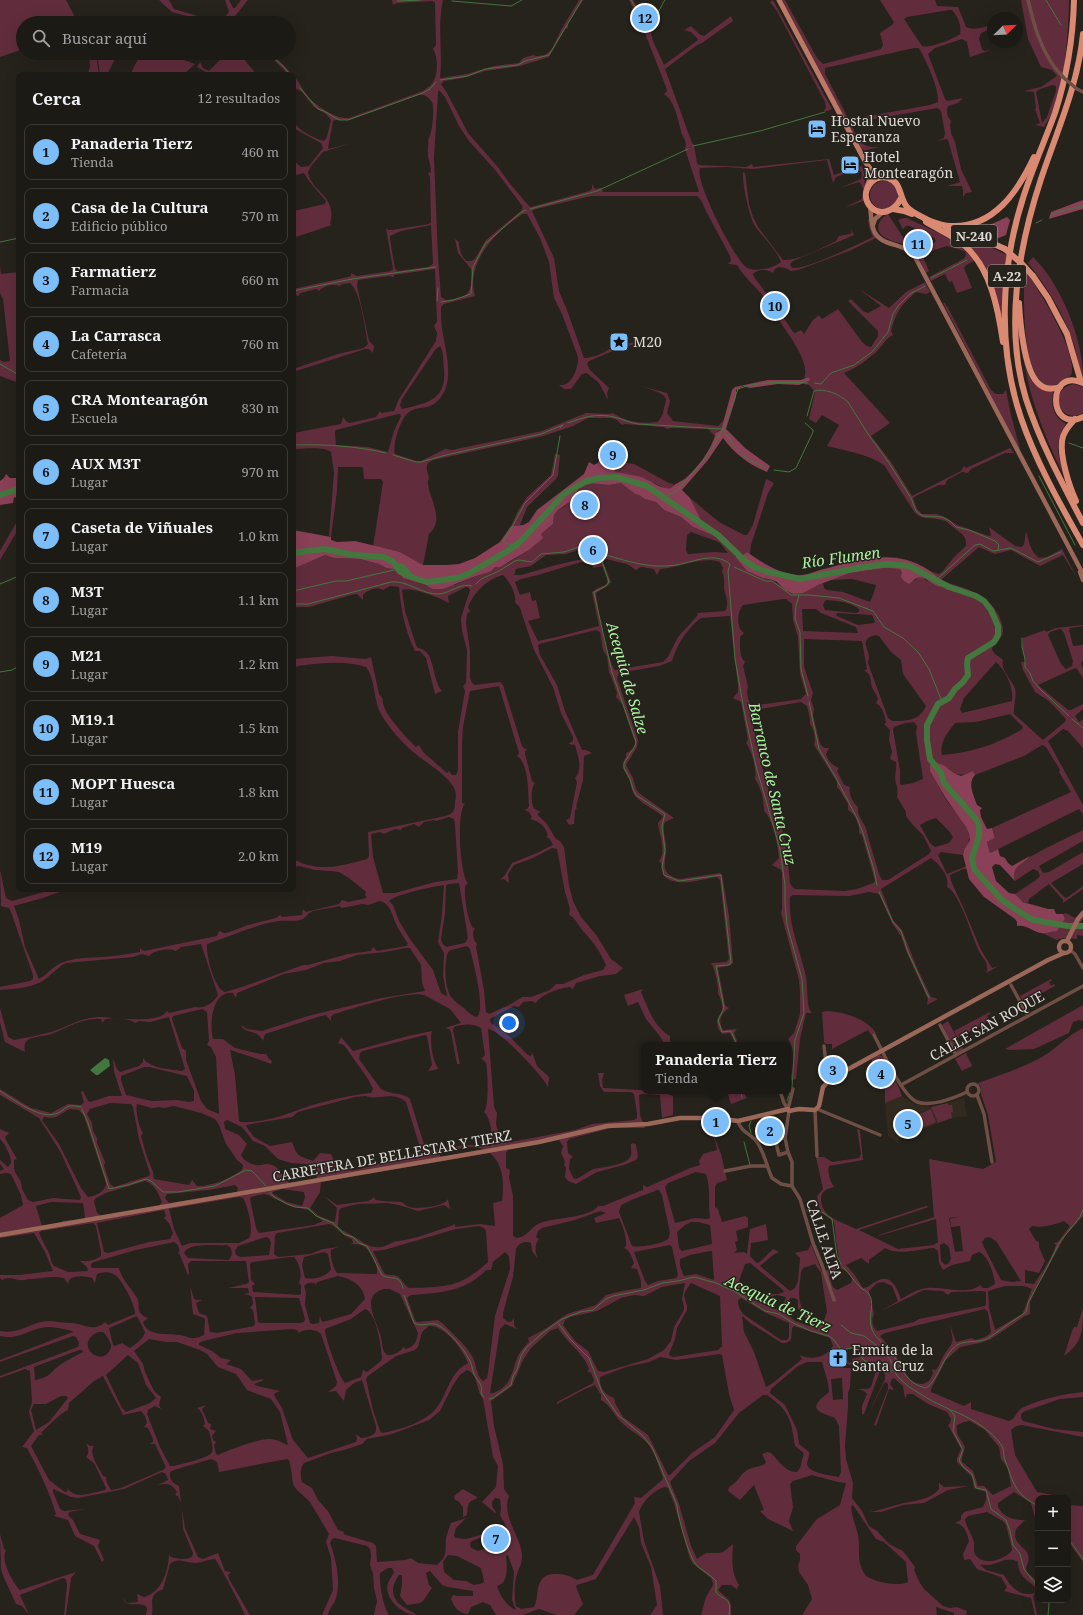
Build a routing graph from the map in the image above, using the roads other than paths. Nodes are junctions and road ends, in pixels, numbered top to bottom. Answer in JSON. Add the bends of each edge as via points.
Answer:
{"nodes":[{"id":1,"x":779,"y":0,"type":"edge"},
{"id":2,"x":1028,"y":0,"type":"edge"},
{"id":3,"x":1074,"y":0,"type":"edge"},
{"id":4,"x":1073,"y":19,"type":"junction"},
{"id":5,"x":1083,"y":34,"type":"edge"},
{"id":6,"x":1083,"y":92,"type":"edge"},
{"id":7,"x":866,"y":163,"type":"junction"},
{"id":8,"x":883,"y":177,"type":"junction"},
{"id":9,"x":867,"y":187,"type":"junction"},
{"id":10,"x":901,"y":198,"type":"junction"},
{"id":11,"x":870,"y":206,"type":"junction"},
{"id":12,"x":893,"y":209,"type":"junction"},
{"id":13,"x":905,"y":209,"type":"junction"},
{"id":14,"x":883,"y":212,"type":"junction"},
{"id":15,"x":924,"y":220,"type":"junction"},
{"id":16,"x":873,"y":227,"type":"junction"},
{"id":17,"x":1021,"y":258,"type":"junction"},
{"id":18,"x":1077,"y":372,"type":"junction"},
{"id":19,"x":1072,"y":381,"type":"junction"},
{"id":20,"x":1082,"y":383,"type":"edge"},
{"id":21,"x":1060,"y":387,"type":"junction"},
{"id":22,"x":1014,"y":396,"type":"junction"},
{"id":23,"x":1083,"y":418,"type":"edge"},
{"id":24,"x":1075,"y":420,"type":"junction"},
{"id":25,"x":1083,"y":517,"type":"edge"},
{"id":26,"x":1083,"y":523,"type":"edge"},
{"id":27,"x":1083,"y":545,"type":"edge"},
{"id":28,"x":1077,"y":563,"type":"junction"},
{"id":29,"x":1083,"y":574,"type":"edge"},
{"id":30,"x":1083,"y":580,"type":"edge"},
{"id":31,"x":1083,"y":914,"type":"edge"},
{"id":32,"x":1068,"y":939,"type":"junction"},
{"id":33,"x":1058,"y":947,"type":"junction"},
{"id":34,"x":1070,"y":950,"type":"junction"},
{"id":35,"x":1064,"y":953,"type":"junction"},
{"id":36,"x":1048,"y":960,"type":"junction"},
{"id":37,"x":1083,"y":968,"type":"edge"},
{"id":38,"x":1012,"y":985,"type":"dead end"},
{"id":39,"x":1083,"y":986,"type":"edge"},
{"id":40,"x":1028,"y":1016,"type":"junction"},
{"id":41,"x":940,"y":1025,"type":"dead end"},
{"id":42,"x":874,"y":1035,"type":"dead end"},
{"id":43,"x":824,"y":1046,"type":"dead end"},
{"id":44,"x":883,"y":1051,"type":"junction"},
{"id":45,"x":956,"y":1055,"type":"junction"},
{"id":46,"x":828,"y":1081,"type":"junction"},
{"id":47,"x":901,"y":1085,"type":"junction"},
{"id":48,"x":793,"y":1088,"type":"dead end"},
{"id":49,"x":967,"y":1092,"type":"junction"},
{"id":50,"x":781,"y":1094,"type":"edge"},
{"id":51,"x":977,"y":1095,"type":"junction"},
{"id":52,"x":788,"y":1110,"type":"junction"},
{"id":53,"x":816,"y":1110,"type":"junction"},
{"id":54,"x":763,"y":1115,"type":"junction"},
{"id":55,"x":738,"y":1121,"type":"junction"},
{"id":56,"x":766,"y":1135,"type":"junction"},
{"id":57,"x":880,"y":1135,"type":"dead end"},
{"id":58,"x":755,"y":1138,"type":"junction"},
{"id":59,"x":775,"y":1138,"type":"junction"},
{"id":60,"x":785,"y":1138,"type":"junction"},
{"id":61,"x":789,"y":1153,"type":"junction"},
{"id":62,"x":817,"y":1156,"type":"dead end"},
{"id":63,"x":992,"y":1162,"type":"dead end"},
{"id":64,"x":767,"y":1166,"type":"junction"},
{"id":65,"x":725,"y":1170,"type":"dead end"},
{"id":66,"x":792,"y":1186,"type":"junction"},
{"id":67,"x":0,"y":1235,"type":"edge"},
{"id":68,"x":834,"y":1300,"type":"dead end"}],
"edges":[{"from":1,"to":7,"type":"main road"},
{"from":2,"to":6,"type":"street","bridge":true,"via":[[1042,49],[1054,68]]},
{"from":3,"to":4,"type":"highway","number":"A-22"},
{"from":4,"to":15,"type":"highway","via":[[1066,70],[1053,111],[1034,156],[1013,194],[992,215],[968,225],[947,226]]},
{"from":4,"to":22,"type":"highway","number":"A-22","via":[[1067,68],[1046,137],[1024,195],[1008,263],[1006,330],[1008,364]]},
{"from":5,"to":17,"type":"highway","number":"A-22","via":[[1068,106],[1041,180]]},
{"from":7,"to":8,"type":"main road","via":[[872,171]]},
{"from":7,"to":9,"type":"main road","via":[[869,172]]},
{"from":8,"to":9,"type":"highway","via":[[872,181]]},
{"from":8,"to":10,"type":"highway","via":[[896,182]]},
{"from":9,"to":11,"type":"highway","via":[[866,197]]},
{"from":10,"to":12,"type":"highway"},
{"from":10,"to":13,"type":"highway"},
{"from":11,"to":14,"type":"highway"},
{"from":11,"to":16,"type":"street"},
{"from":12,"to":13,"type":"highway"},
{"from":12,"to":14,"type":"highway"},
{"from":13,"to":15,"type":"highway","number":"N-240"},
{"from":14,"to":16,"type":"street","via":[[875,219]]},
{"from":15,"to":18,"type":"highway","number":"N-240","bridge":true,"via":[[1005,249],[1023,265],[1048,298],[1067,334]]},
{"from":15,"to":22,"type":"highway","via":[[961,243],[980,266],[996,304]]},
{"from":16,"to":28,"type":"street","via":[[883,240],[904,247],[915,257]]},
{"from":17,"to":21,"type":"highway","via":[[1020,314],[1030,370],[1041,386],[1051,389]]},
{"from":17,"to":26,"type":"highway","number":"A-22","via":[[1015,335],[1026,398],[1042,441]]},
{"from":18,"to":19,"type":"highway"},
{"from":18,"to":20,"type":"highway","number":"N-240"},
{"from":19,"to":20,"type":"highway","number":"N-240"},
{"from":19,"to":21,"type":"highway"},
{"from":21,"to":24,"type":"highway","via":[[1055,398],[1057,409],[1064,416]]},
{"from":22,"to":27,"type":"highway","number":"A-22","via":[[1037,458]]},
{"from":23,"to":24,"type":"highway"},
{"from":24,"to":25,"type":"highway","via":[[1064,433],[1062,449],[1069,483]]},
{"from":28,"to":29,"type":"street"},
{"from":28,"to":30,"type":"street"},
{"from":31,"to":32,"type":"street"},
{"from":32,"to":33,"type":"street","via":[[1062,941]]},
{"from":32,"to":34,"type":"street"},
{"from":33,"to":35,"type":"street"},
{"from":33,"to":36,"type":"street"},
{"from":34,"to":35,"type":"street"},
{"from":34,"to":37,"type":"street"},
{"from":35,"to":36,"type":"street"},
{"from":36,"to":44,"type":"street"},
{"from":38,"to":40,"type":"street"},
{"from":39,"to":40,"type":"street","name":"CALLE SAN ROQUE"},
{"from":40,"to":45,"type":"street","name":"CALLE SAN ROQUE"},
{"from":41,"to":45,"type":"street"},
{"from":42,"to":44,"type":"street"},
{"from":43,"to":46,"type":"street"},
{"from":44,"to":46,"type":"street"},
{"from":44,"to":47,"type":"street"},
{"from":45,"to":47,"type":"street","name":"CALLE SAN ROQUE"},
{"from":46,"to":53,"type":"street","via":[[821,1091]]},
{"from":47,"to":49,"type":"street","via":[[912,1099],[922,1103]]},
{"from":48,"to":52,"type":"street"},
{"from":49,"to":51,"type":"street","via":[[970,1095]]},
{"from":49,"to":51,"type":"street","via":[[971,1084],[976,1084],[979,1090]]},
{"from":50,"to":52,"type":"street"},
{"from":51,"to":63,"type":"street","via":[[984,1114]]},
{"from":52,"to":53,"type":"street","name":"CARRETERA DE BELLESTAR Y TIERZ"},
{"from":52,"to":54,"type":"street","name":"CARRETERA DE BELLESTAR Y TIERZ"},
{"from":52,"to":60,"type":"street"},
{"from":53,"to":57,"type":"street"},
{"from":53,"to":62,"type":"street"},
{"from":54,"to":55,"type":"street","name":"CARRETERA DE BELLESTAR Y TIERZ"},
{"from":54,"to":56,"type":"street"},
{"from":55,"to":58,"type":"street","via":[[743,1131]]},
{"from":55,"to":67,"type":"street","name":"CARRETERA DE BELLESTAR Y TIERZ","via":[[680,1118],[648,1124],[607,1126],[539,1142]]},
{"from":56,"to":58,"type":"street"},
{"from":56,"to":59,"type":"street","via":[[771,1133]]},
{"from":58,"to":64,"type":"street"},
{"from":59,"to":60,"type":"street"},
{"from":59,"to":61,"type":"street","via":[[779,1155]]},
{"from":60,"to":61,"type":"street","name":"CALLE ALTA"},
{"from":61,"to":66,"type":"street","name":"CALLE ALTA","via":[[793,1166]]},
{"from":64,"to":65,"type":"street"},
{"from":64,"to":66,"type":"street","name":"CALLE ALTA","via":[[772,1178],[781,1184]]},
{"from":66,"to":68,"type":"street","name":"CALLE ALTA","via":[[802,1206]]}]}
